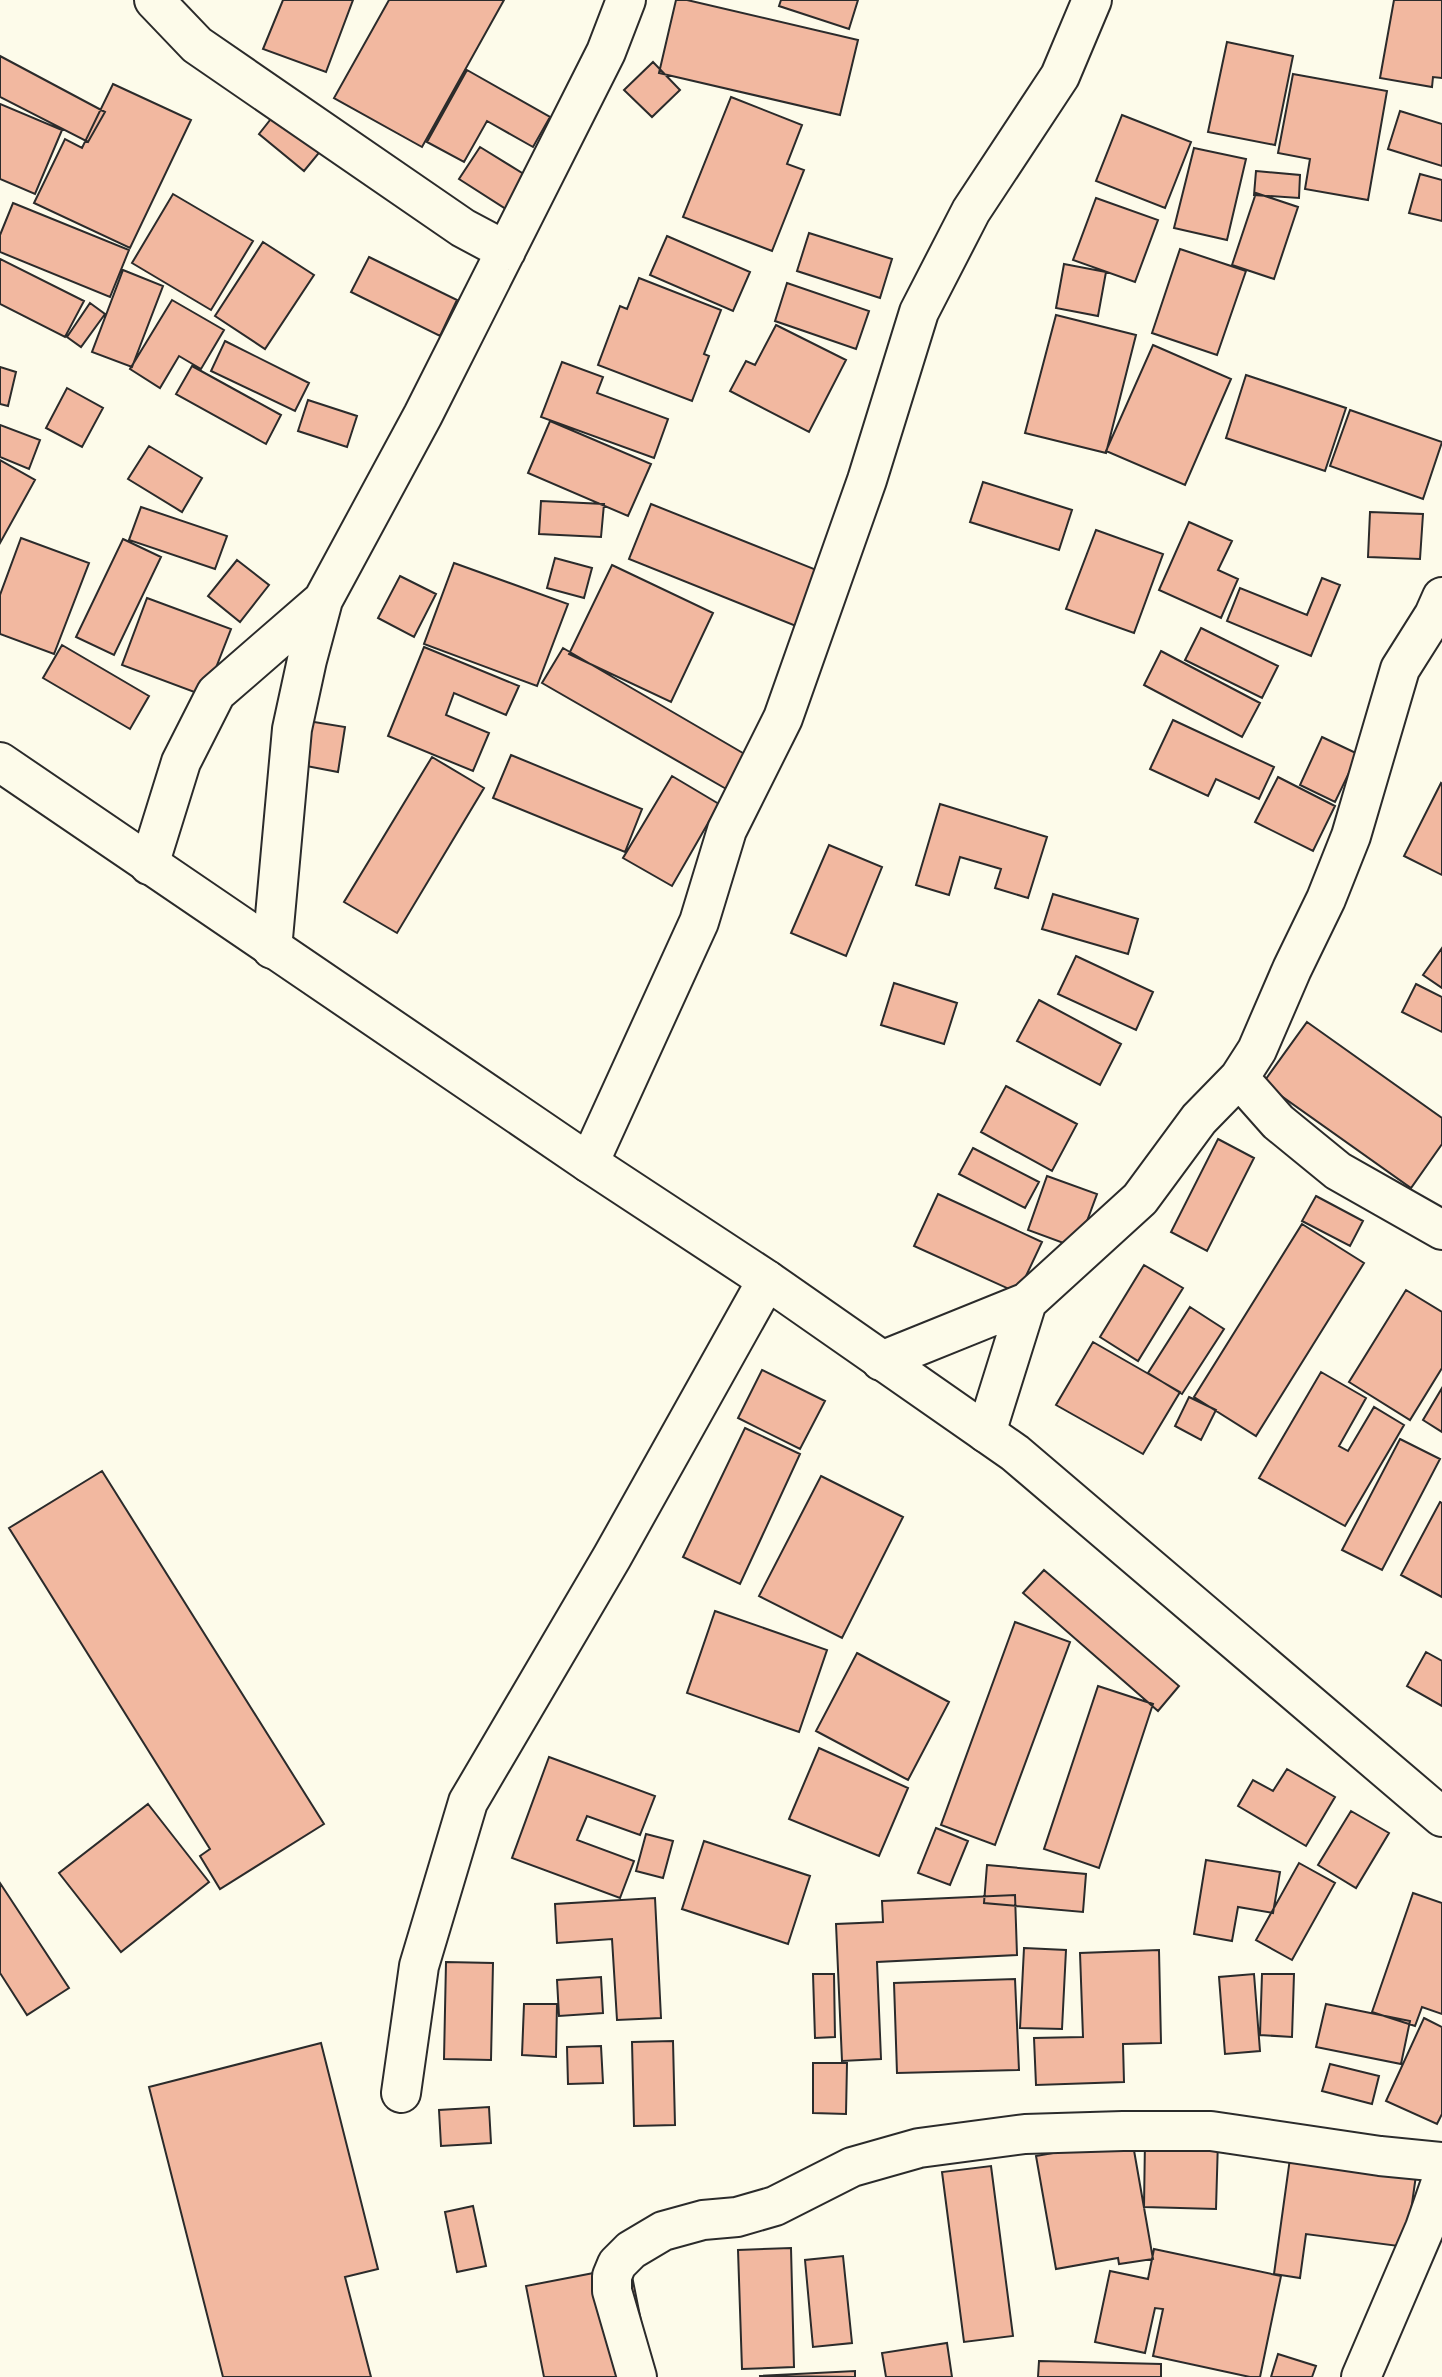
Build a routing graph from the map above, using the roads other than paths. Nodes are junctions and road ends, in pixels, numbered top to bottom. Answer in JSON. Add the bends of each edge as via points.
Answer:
{"nodes":[{"id":1,"x":154,"y":0,"type":"edge"},
{"id":2,"x":626,"y":0,"type":"edge"},
{"id":3,"x":1092,"y":0,"type":"edge"},
{"id":4,"x":506,"y":251,"type":"junction"},
{"id":5,"x":1442,"y":597,"type":"edge"},
{"id":6,"x":323,"y":600,"type":"junction"},
{"id":7,"x":0,"y":762,"type":"edge"},
{"id":8,"x":149,"y":865,"type":"junction"},
{"id":9,"x":272,"y":949,"type":"junction"},
{"id":10,"x":1239,"y":1078,"type":"junction"},
{"id":11,"x":589,"y":1163,"type":"junction"},
{"id":12,"x":1442,"y":1230,"type":"edge"},
{"id":13,"x":767,"y":1280,"type":"junction"},
{"id":14,"x":1027,"y":1302,"type":"junction"},
{"id":15,"x":881,"y":1361,"type":"junction"},
{"id":16,"x":986,"y":1433,"type":"junction"},
{"id":17,"x":1442,"y":1817,"type":"edge"},
{"id":18,"x":401,"y":2093,"type":"dead end"},
{"id":19,"x":1442,"y":2162,"type":"edge"},
{"id":20,"x":1442,"y":2179,"type":"edge"},
{"id":21,"x":637,"y":2377,"type":"edge"},
{"id":22,"x":1362,"y":2377,"type":"edge"}],
"edges":[{"from":1,"to":4,"type":"street","via":[[197,46],[463,228]]},
{"from":2,"to":4,"type":"street","via":[[606,52]]},
{"from":3,"to":11,"type":"street","via":[[1060,76],[971,211],[919,312],[867,480],[783,718],[727,830],[699,922]]},
{"from":4,"to":6,"type":"street"},
{"from":5,"to":10,"type":"street","via":[[1400,669],[1326,899]]},
{"from":6,"to":8,"type":"street","via":[[216,693],[181,762]]},
{"from":6,"to":9,"type":"street","via":[[292,729]]},
{"from":7,"to":8,"type":"street"},
{"from":8,"to":9,"type":"street"},
{"from":9,"to":11,"type":"street"},
{"from":10,"to":12,"type":"street","via":[[1278,1122],[1338,1171]]},
{"from":10,"to":14,"type":"street","via":[[1199,1119],[1140,1199]]},
{"from":11,"to":13,"type":"street"},
{"from":13,"to":15,"type":"street"},
{"from":13,"to":18,"type":"street","via":[[612,1557],[467,1802],[419,1966]]},
{"from":14,"to":15,"type":"street"},
{"from":14,"to":16,"type":"street"},
{"from":15,"to":16,"type":"street"},
{"from":16,"to":17,"type":"street","via":[[1026,1462]]},
{"from":19,"to":21,"type":"street","via":[[1211,2131],[1026,2134],[919,2148],[852,2168],[775,2206],[663,2231],[631,2250],[617,2264],[612,2291]]},
{"from":20,"to":22,"type":"street"}]}
